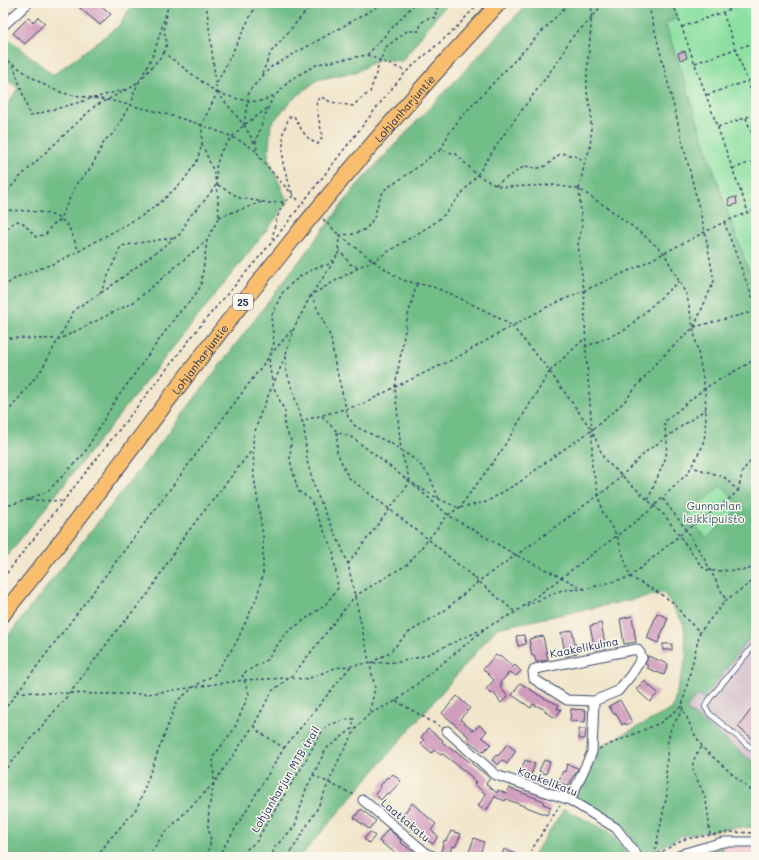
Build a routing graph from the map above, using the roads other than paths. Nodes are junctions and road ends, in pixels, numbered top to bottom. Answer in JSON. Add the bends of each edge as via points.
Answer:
{"nodes":[{"id":1,"x":28,"y":3,"type":"edge"},
{"id":2,"x":499,"y":3,"type":"edge"},
{"id":3,"x":3,"y":26,"type":"edge"},
{"id":4,"x":3,"y":614,"type":"edge"},
{"id":5,"x":756,"y":643,"type":"edge"},
{"id":6,"x":594,"y":701,"type":"junction"},
{"id":7,"x":447,"y":731,"type":"road end"},
{"id":8,"x":756,"y":752,"type":"edge"},
{"id":9,"x":363,"y":800,"type":"road end"},
{"id":10,"x":567,"y":800,"type":"junction"},
{"id":11,"x":756,"y":842,"type":"edge"},
{"id":12,"x":436,"y":857,"type":"edge"},
{"id":13,"x":638,"y":857,"type":"edge"},
{"id":14,"x":677,"y":857,"type":"edge"}],
"edges":[{"from":1,"to":3,"type":"street"},
{"from":2,"to":4,"type":"highway","name":"Lohjanharjuntie","number":"25","via":[[405,106],[281,254]]},
{"from":5,"to":8,"type":"lane","via":[[705,707]]},
{"from":6,"to":6,"type":"street","name":"Kaakelikulma","via":[[567,700],[534,679],[533,672],[535,669],[637,648],[642,658],[632,675],[618,690]]},
{"from":6,"to":10,"type":"street","via":[[592,752]]},
{"from":7,"to":10,"type":"street","name":"Kaakelikatu","via":[[496,775]]},
{"from":9,"to":12,"type":"street","name":"Laattakatu","via":[[427,854]]},
{"from":10,"to":13,"type":"street","name":"Kaakelikatu","via":[[616,828]]},
{"from":11,"to":14,"type":"street","via":[[723,842]]}]}
